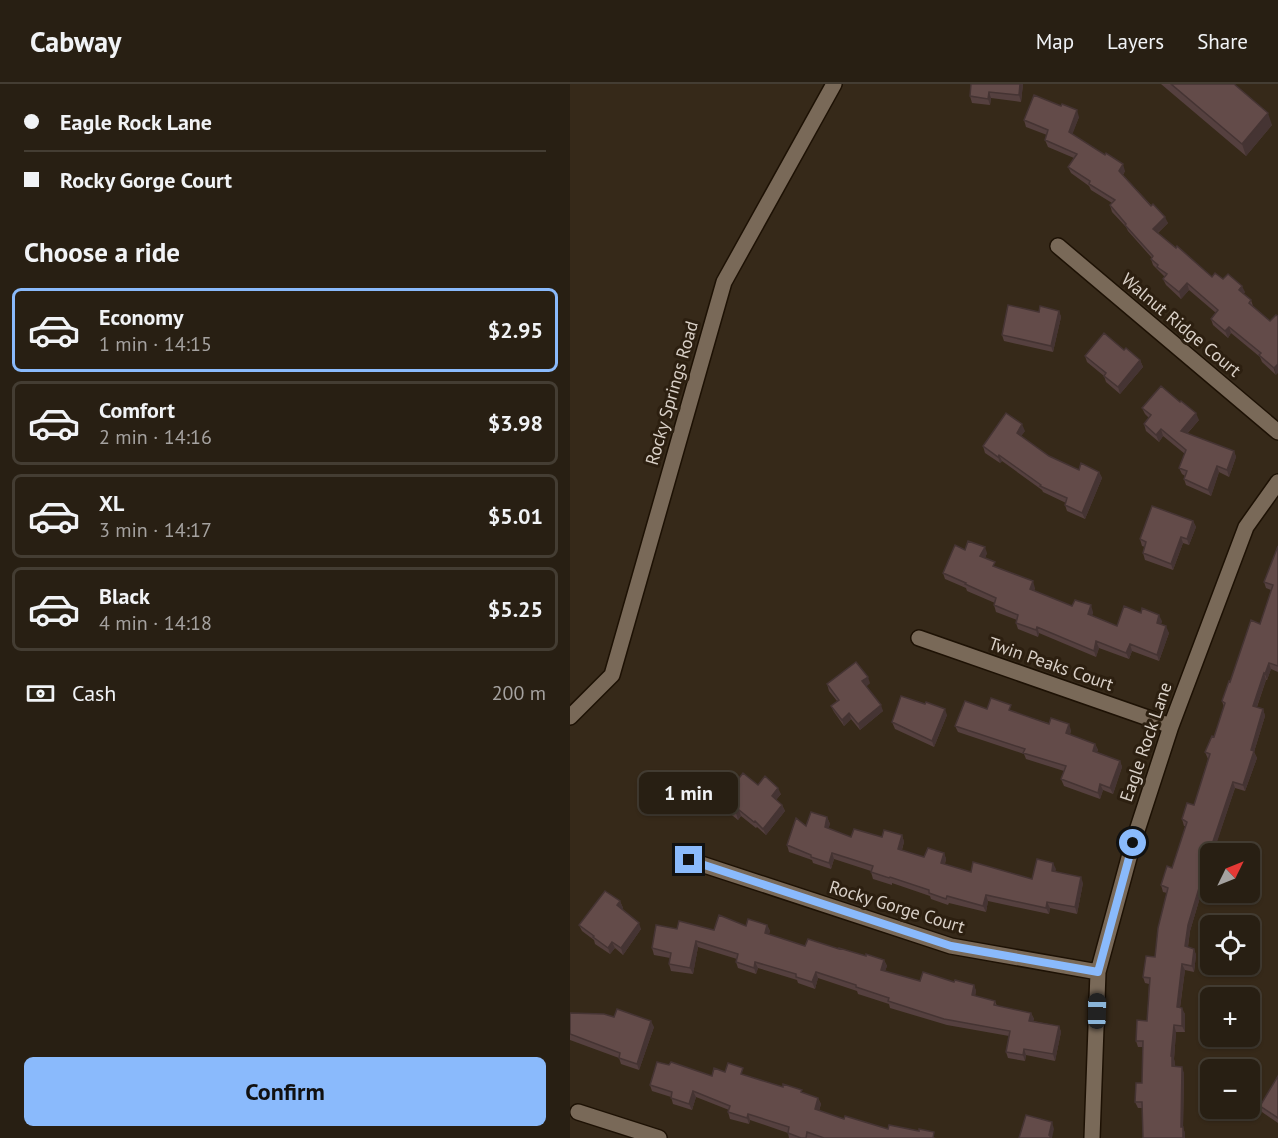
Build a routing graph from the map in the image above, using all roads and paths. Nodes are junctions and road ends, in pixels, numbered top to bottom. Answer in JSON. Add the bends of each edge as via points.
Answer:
{"nodes":[{"id":1,"x":834,"y":84,"type":"edge"},
{"id":2,"x":1058,"y":246,"type":"dead end"},
{"id":3,"x":1278,"y":432,"type":"edge"},
{"id":4,"x":1278,"y":482,"type":"edge"},
{"id":5,"x":919,"y":639,"type":"dead end"},
{"id":6,"x":570,"y":717,"type":"edge"},
{"id":7,"x":1171,"y":726,"type":"junction"},
{"id":8,"x":689,"y":860,"type":"dead end"},
{"id":9,"x":1098,"y":972,"type":"junction"},
{"id":10,"x":578,"y":1112,"type":"dead end"},
{"id":11,"x":659,"y":1138,"type":"edge"},
{"id":12,"x":1092,"y":1138,"type":"edge"}],
"edges":[{"from":1,"to":6,"type":"street","name":"Rocky Springs Road","via":[[724,282],[612,675]]},
{"from":2,"to":3,"type":"street","name":"Walnut Ridge Court"},
{"from":4,"to":7,"type":"street","name":"Eagle Rock Lane","via":[[1246,527]]},
{"from":5,"to":7,"type":"street","name":"Twin Peaks Court"},
{"from":7,"to":9,"type":"street","name":"Eagle Rock Lane","via":[[1133,843]]},
{"from":8,"to":9,"type":"street","name":"Rocky Gorge Court","via":[[951,946]]},
{"from":9,"to":12,"type":"street","name":"Eagle Rock Lane"},
{"from":10,"to":11,"type":"street"}]}
